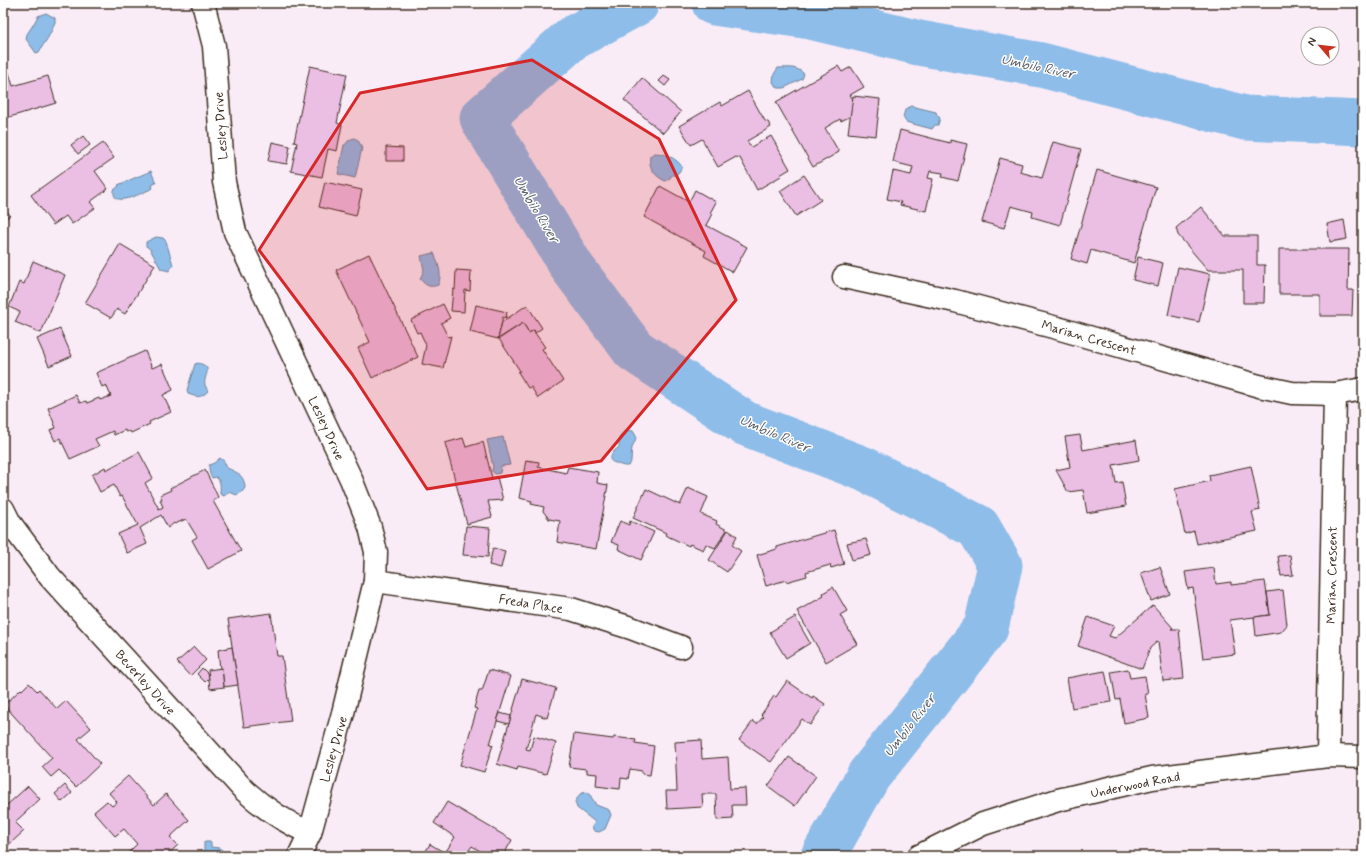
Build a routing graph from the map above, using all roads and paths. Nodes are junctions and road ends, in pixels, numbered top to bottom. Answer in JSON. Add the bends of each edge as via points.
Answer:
{"nodes":[{"id":1,"x":203,"y":3,"type":"edge"},
{"id":2,"x":844,"y":277,"type":"dead end"},
{"id":3,"x":1363,"y":389,"type":"edge"},
{"id":4,"x":1335,"y":394,"type":"junction"},
{"id":5,"x":3,"y":509,"type":"edge"},
{"id":6,"x":375,"y":581,"type":"junction"},
{"id":7,"x":681,"y":647,"type":"dead end"},
{"id":8,"x":1328,"y":756,"type":"junction"},
{"id":9,"x":1363,"y":757,"type":"edge"},
{"id":10,"x":310,"y":833,"type":"junction"},
{"id":11,"x":299,"y":856,"type":"edge"},
{"id":12,"x":919,"y":856,"type":"edge"}],
"edges":[{"from":1,"to":6,"type":"street","name":"Lesley Drive","via":[[214,46],[224,182],[235,232],[351,479],[370,527],[376,552]]},
{"from":2,"to":4,"type":"street","name":"Marian Crescent","via":[[955,301],[1259,386],[1292,393]]},
{"from":3,"to":4,"type":"street","name":"Marian Crescent"},
{"from":4,"to":8,"type":"street","name":"Marian Crescent"},
{"from":5,"to":10,"type":"street","name":"Beverley Drive","via":[[50,577],[244,790],[264,808]]},
{"from":6,"to":7,"type":"street","name":"Freda Place","via":[[571,609]]},
{"from":6,"to":10,"type":"street","name":"Lesley Drive"},
{"from":8,"to":9,"type":"street","name":"Underwood Road"},
{"from":8,"to":12,"type":"street","name":"Underwood Road","via":[[1152,778],[1066,799],[983,824]]},
{"from":10,"to":11,"type":"street","name":"Lesley Drive"}]}
